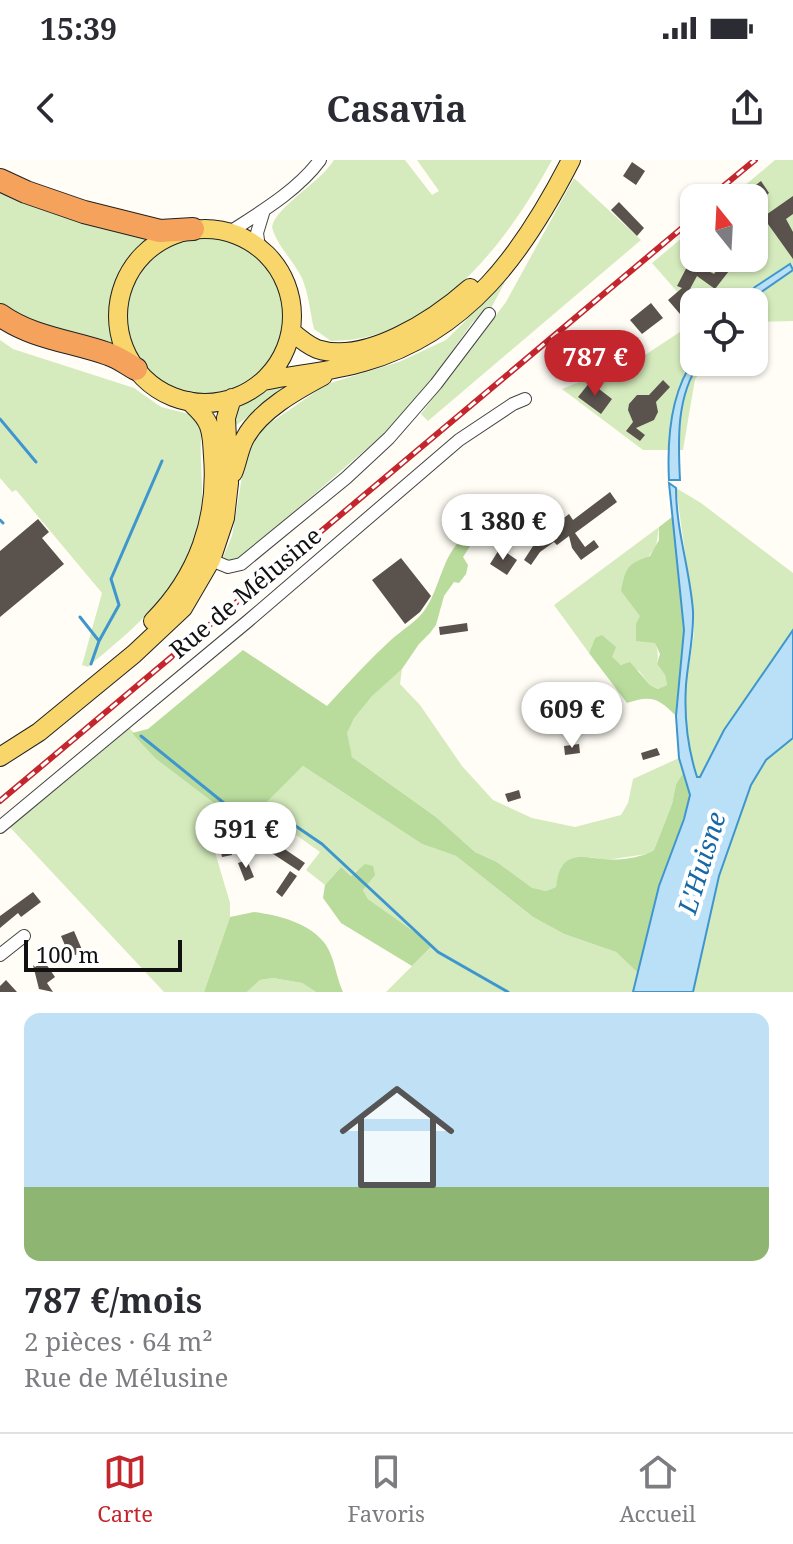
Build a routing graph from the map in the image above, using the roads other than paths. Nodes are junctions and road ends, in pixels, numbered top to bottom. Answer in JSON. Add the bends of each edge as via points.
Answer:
{"nodes":[{"id":1,"x":320,"y":160,"type":"edge"},
{"id":2,"x":562,"y":160,"type":"edge"},
{"id":3,"x":571,"y":160,"type":"edge"},
{"id":4,"x":0,"y":180,"type":"edge"},
{"id":5,"x":264,"y":210,"type":"junction"},
{"id":6,"x":193,"y":229,"type":"junction"},
{"id":7,"x":230,"y":232,"type":"junction"},
{"id":8,"x":259,"y":247,"type":"junction"},
{"id":9,"x":489,"y":314,"type":"dead end"},
{"id":10,"x":0,"y":315,"type":"edge"},
{"id":11,"x":291,"y":331,"type":"junction"},
{"id":12,"x":136,"y":369,"type":"junction"},
{"id":13,"x":335,"y":369,"type":"junction"},
{"id":14,"x":263,"y":381,"type":"junction"},
{"id":15,"x":232,"y":398,"type":"junction"},
{"id":16,"x":525,"y":399,"type":"dead end"},
{"id":17,"x":189,"y":401,"type":"junction"},
{"id":18,"x":229,"y":483,"type":"junction"},
{"id":19,"x":211,"y":560,"type":"junction"},
{"id":20,"x":3,"y":755,"type":"edge"},
{"id":21,"x":0,"y":827,"type":"edge"},
{"id":22,"x":24,"y":936,"type":"dead end"},
{"id":23,"x":0,"y":955,"type":"edge"}],
"edges":[{"from":1,"to":5,"type":"street"},
{"from":2,"to":11,"type":"main road","via":[[535,209],[495,263],[420,326],[385,342],[332,352],[310,346]]},
{"from":3,"to":13,"type":"main road","via":[[514,256],[464,310],[405,348]]},
{"from":4,"to":6,"type":"highway","via":[[160,231]]},
{"from":5,"to":7,"type":"street"},
{"from":5,"to":8,"type":"street"},
{"from":6,"to":7,"type":"main road"},
{"from":6,"to":12,"type":"main road","via":[[152,246],[125,280],[118,328]]},
{"from":7,"to":8,"type":"main road"},
{"from":8,"to":11,"type":"main road","via":[[287,285]]},
{"from":9,"to":19,"type":"street","via":[[417,406],[357,469],[241,564],[228,567]]},
{"from":10,"to":12,"type":"highway"},
{"from":11,"to":14,"type":"main road","via":[[279,362]]},
{"from":12,"to":17,"type":"main road","via":[[158,390]]},
{"from":13,"to":14,"type":"main road"},
{"from":13,"to":18,"type":"main road","via":[[297,390],[250,429]]},
{"from":14,"to":15,"type":"main road"},
{"from":15,"to":17,"type":"main road"},
{"from":15,"to":18,"type":"main road","via":[[226,418]]},
{"from":16,"to":21,"type":"street","name":"Rue de Mélusine","via":[[459,440]]},
{"from":17,"to":20,"type":"main road","via":[[210,429],[214,482],[209,525],[189,576],[145,629],[26,729]]},
{"from":18,"to":19,"type":"main road","via":[[225,518]]},
{"from":19,"to":20,"type":"main road","via":[[183,608],[165,625],[39,732]]},
{"from":22,"to":23,"type":"street"}]}
